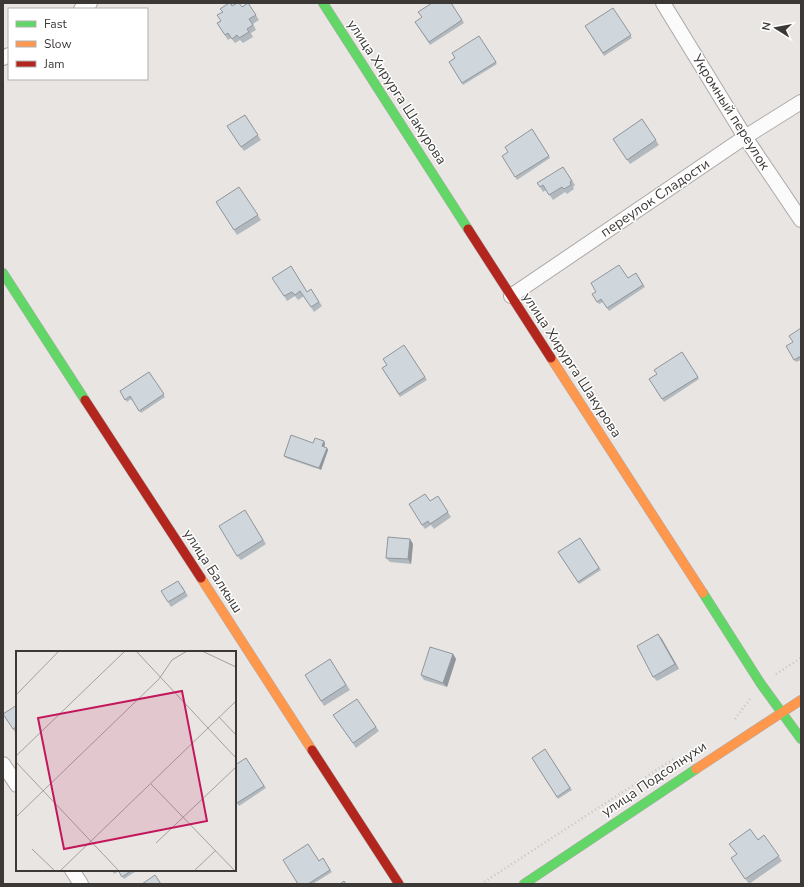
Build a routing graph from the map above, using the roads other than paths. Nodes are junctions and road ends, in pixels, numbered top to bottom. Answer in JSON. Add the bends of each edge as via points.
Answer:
{"nodes":[{"id":1,"x":323,"y":3,"type":"edge"},
{"id":2,"x":663,"y":3,"type":"edge"},
{"id":3,"x":801,"y":102,"type":"edge"},
{"id":4,"x":745,"y":136,"type":"junction"},
{"id":5,"x":801,"y":220,"type":"edge"},
{"id":6,"x":3,"y":273,"type":"edge"},
{"id":7,"x":511,"y":296,"type":"junction"},
{"id":8,"x":801,"y":700,"type":"edge"},
{"id":9,"x":782,"y":711,"type":"junction"},
{"id":10,"x":801,"y":739,"type":"edge"},
{"id":11,"x":3,"y":764,"type":"edge"},
{"id":12,"x":16,"y":784,"type":"edge"},
{"id":13,"x":73,"y":871,"type":"edge"},
{"id":14,"x":81,"y":884,"type":"edge"},
{"id":15,"x":399,"y":884,"type":"edge"},
{"id":16,"x":524,"y":884,"type":"edge"}],
"edges":[{"from":1,"to":7,"type":"street","name":"улица Хирурга Шакурова"},
{"from":2,"to":4,"type":"street","name":"Укромный переулок"},
{"from":3,"to":4,"type":"street","name":"переулок Сладости"},
{"from":4,"to":5,"type":"street","name":"Укромный переулок"},
{"from":4,"to":7,"type":"street","name":"переулок Сладости"},
{"from":6,"to":15,"type":"street","name":"улица Балкыш"},
{"from":7,"to":9,"type":"street","name":"улица Хирурга Шакурова","via":[[761,684]]},
{"from":8,"to":9,"type":"street","name":"улица Подсолнухи"},
{"from":9,"to":10,"type":"street","name":"улица Хирурга Шакурова"},
{"from":9,"to":16,"type":"street","name":"улица Подсолнухи"},
{"from":11,"to":12,"type":"street"},
{"from":13,"to":14,"type":"street"}]}
